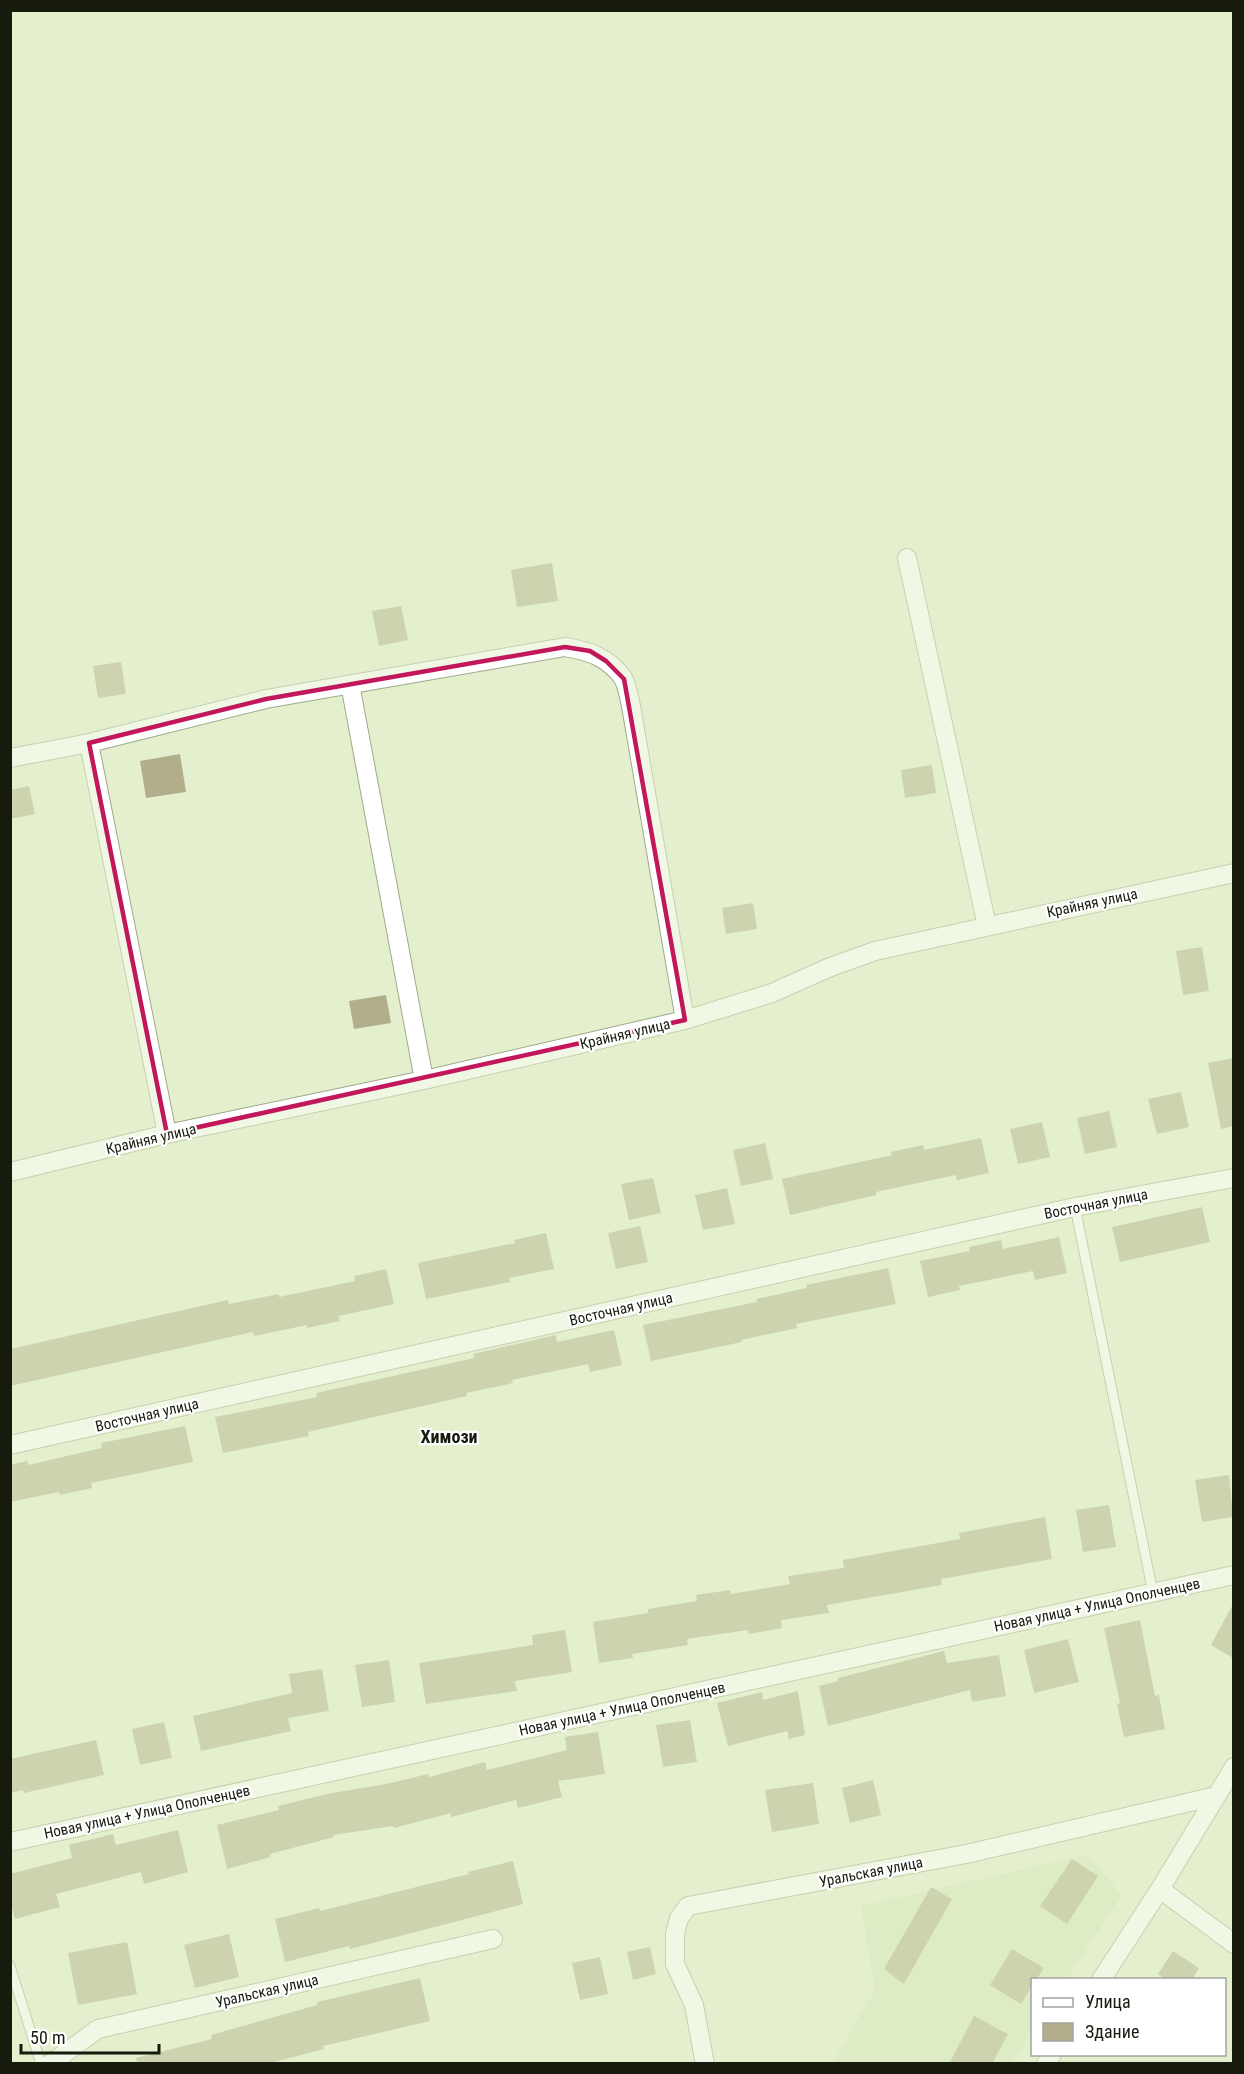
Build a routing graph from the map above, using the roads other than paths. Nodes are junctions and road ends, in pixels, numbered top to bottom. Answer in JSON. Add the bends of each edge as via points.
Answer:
{"nodes":[{"id":1,"x":907,"y":558,"type":"dead end"},
{"id":2,"x":350,"y":684,"type":"junction"},
{"id":3,"x":89,"y":743,"type":"junction"},
{"id":4,"x":10,"y":758,"type":"edge"},
{"id":5,"x":1233,"y":873,"type":"edge"},
{"id":6,"x":987,"y":926,"type":"junction"},
{"id":7,"x":685,"y":1020,"type":"junction"},
{"id":8,"x":424,"y":1080,"type":"junction"},
{"id":9,"x":166,"y":1134,"type":"junction"},
{"id":10,"x":10,"y":1172,"type":"edge"},
{"id":11,"x":1233,"y":1178,"type":"edge"},
{"id":12,"x":1075,"y":1207,"type":"junction"},
{"id":13,"x":10,"y":1445,"type":"edge"},
{"id":14,"x":1233,"y":1575,"type":"edge"},
{"id":15,"x":1153,"y":1593,"type":"junction"},
{"id":16,"x":1233,"y":1767,"type":"edge"},
{"id":17,"x":1216,"y":1796,"type":"junction"},
{"id":18,"x":10,"y":1842,"type":"edge"},
{"id":19,"x":1160,"y":1889,"type":"junction"},
{"id":20,"x":493,"y":1939,"type":"dead end"},
{"id":21,"x":1233,"y":1944,"type":"edge"},
{"id":22,"x":10,"y":1966,"type":"edge"},
{"id":23,"x":1102,"y":1978,"type":"edge"},
{"id":24,"x":41,"y":2064,"type":"edge"},
{"id":25,"x":50,"y":2064,"type":"edge"},
{"id":26,"x":705,"y":2064,"type":"edge"}],
"edges":[{"from":1,"to":6,"type":"street"},
{"from":2,"to":3,"type":"street","via":[[266,699]]},
{"from":2,"to":7,"type":"street","via":[[565,647],[590,651],[624,679]]},
{"from":2,"to":8,"type":"street"},
{"from":3,"to":4,"type":"street"},
{"from":3,"to":9,"type":"street"},
{"from":5,"to":6,"type":"street","name":"Крайняя улица"},
{"from":6,"to":7,"type":"street","name":"Крайняя улица","via":[[875,951],[772,993]]},
{"from":7,"to":8,"type":"street","name":"Крайняя улица"},
{"from":8,"to":9,"type":"street","name":"Крайняя улица"},
{"from":9,"to":10,"type":"street","name":"Крайняя улица"},
{"from":11,"to":12,"type":"street","name":"Восточная улица"},
{"from":12,"to":13,"type":"street","name":"Восточная улица"},
{"from":12,"to":15,"type":"lane"},
{"from":14,"to":15,"type":"street","name":"Новая улица + Улица Ополченцев"},
{"from":15,"to":18,"type":"street","name":"Новая улица + Улица Ополченцев"},
{"from":16,"to":17,"type":"street"},
{"from":17,"to":19,"type":"street"},
{"from":17,"to":26,"type":"street","name":"Уральская улица","via":[[966,1854],[688,1906],[679,1918],[674,1957],[694,2005]]},
{"from":19,"to":21,"type":"street"},
{"from":19,"to":23,"type":"street"},
{"from":20,"to":25,"type":"street","name":"Уральская улица","via":[[98,2029]]},
{"from":22,"to":24,"type":"lane"}]}
